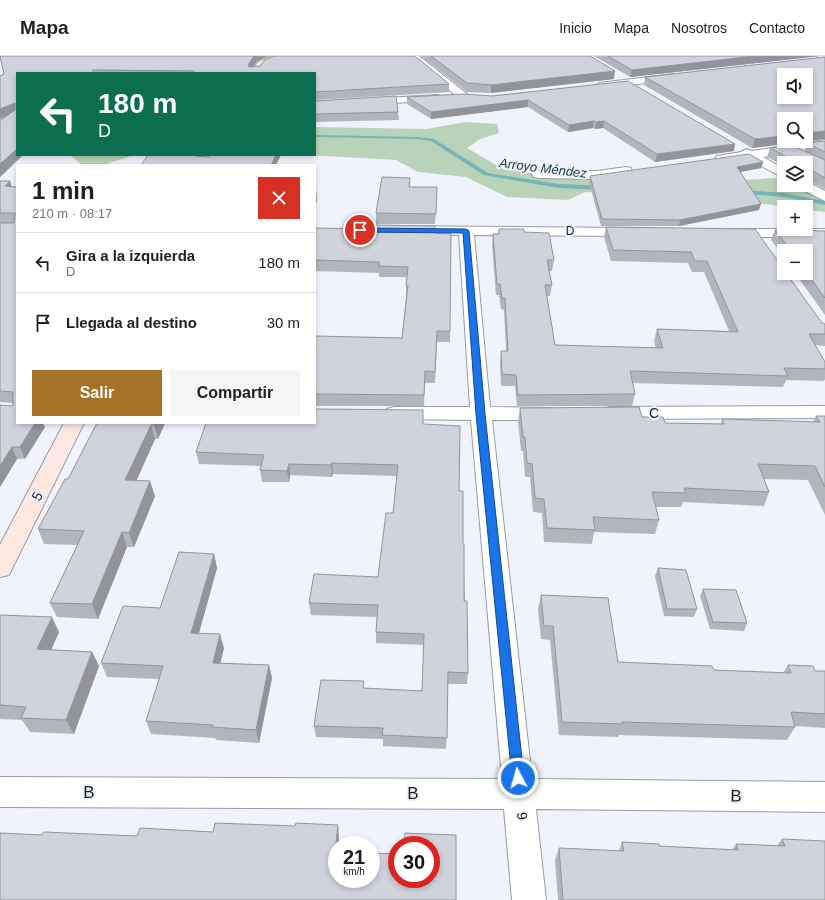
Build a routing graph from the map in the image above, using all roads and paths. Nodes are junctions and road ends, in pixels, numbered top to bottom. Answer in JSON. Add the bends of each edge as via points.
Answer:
{"nodes":[{"id":1,"x":281,"y":56,"type":"edge"},
{"id":2,"x":413,"y":56,"type":"edge"},
{"id":3,"x":256,"y":72,"type":"edge"},
{"id":4,"x":616,"y":75,"type":"edge"},
{"id":5,"x":684,"y":76,"type":"edge"},
{"id":6,"x":629,"y":82,"type":"junction"},
{"id":7,"x":591,"y":86,"type":"edge"},
{"id":8,"x":642,"y":90,"type":"edge"},
{"id":9,"x":463,"y":96,"type":"junction"},
{"id":10,"x":475,"y":98,"type":"edge"},
{"id":11,"x":316,"y":105,"type":"edge"},
{"id":12,"x":825,"y":144,"type":"edge"},
{"id":13,"x":737,"y":147,"type":"dead end"},
{"id":14,"x":751,"y":155,"type":"junction"},
{"id":15,"x":712,"y":160,"type":"edge"},
{"id":16,"x":636,"y":170,"type":"edge"},
{"id":17,"x":777,"y":170,"type":"edge"},
{"id":18,"x":539,"y":174,"type":"dead end"},
{"id":19,"x":813,"y":190,"type":"edge"},
{"id":20,"x":825,"y":197,"type":"edge"},
{"id":21,"x":387,"y":230,"type":"edge"},
{"id":22,"x":466,"y":231,"type":"junction"},
{"id":23,"x":647,"y":232,"type":"edge"},
{"id":24,"x":710,"y":232,"type":"edge"},
{"id":25,"x":757,"y":233,"type":"junction"},
{"id":26,"x":825,"y":233,"type":"edge"},
{"id":27,"x":766,"y":246,"type":"edge"},
{"id":28,"x":825,"y":412,"type":"edge"},
{"id":29,"x":378,"y":413,"type":"edge"},
{"id":30,"x":567,"y":413,"type":"edge"},
{"id":31,"x":590,"y":413,"type":"edge"},
{"id":32,"x":481,"y":414,"type":"junction"},
{"id":33,"x":73,"y":424,"type":"edge"},
{"id":34,"x":0,"y":568,"type":"edge"},
{"id":35,"x":0,"y":792,"type":"edge"},
{"id":36,"x":520,"y":794,"type":"junction"},
{"id":37,"x":825,"y":798,"type":"edge"},
{"id":38,"x":529,"y":900,"type":"edge"}],
"edges":[{"from":1,"to":3,"type":"street","via":[[261,64]]},
{"from":2,"to":9,"type":"street"},
{"from":4,"to":6,"type":"street"},
{"from":5,"to":6,"type":"street"},
{"from":6,"to":7,"type":"street"},
{"from":6,"to":8,"type":"street"},
{"from":9,"to":10,"type":"street"},
{"from":9,"to":11,"type":"street"},
{"from":12,"to":14,"type":"street"},
{"from":13,"to":14,"type":"street"},
{"from":14,"to":15,"type":"street"},
{"from":14,"to":17,"type":"street"},
{"from":16,"to":18,"type":"street","via":[[597,175]]},
{"from":19,"to":20,"type":"street"},
{"from":21,"to":22,"type":"street","name":"D"},
{"from":22,"to":23,"type":"street","name":"D"},
{"from":22,"to":32,"type":"street","name":"6"},
{"from":24,"to":25,"type":"street"},
{"from":25,"to":26,"type":"street"},
{"from":25,"to":27,"type":"street"},
{"from":28,"to":31,"type":"street","name":"C"},
{"from":29,"to":32,"type":"street"},
{"from":30,"to":32,"type":"street"},
{"from":32,"to":36,"type":"street","name":"6"},
{"from":33,"to":34,"type":"street","name":"5"},
{"from":35,"to":36,"type":"street","name":"B"},
{"from":36,"to":37,"type":"street","name":"B"},
{"from":36,"to":38,"type":"street","name":"6"}]}
